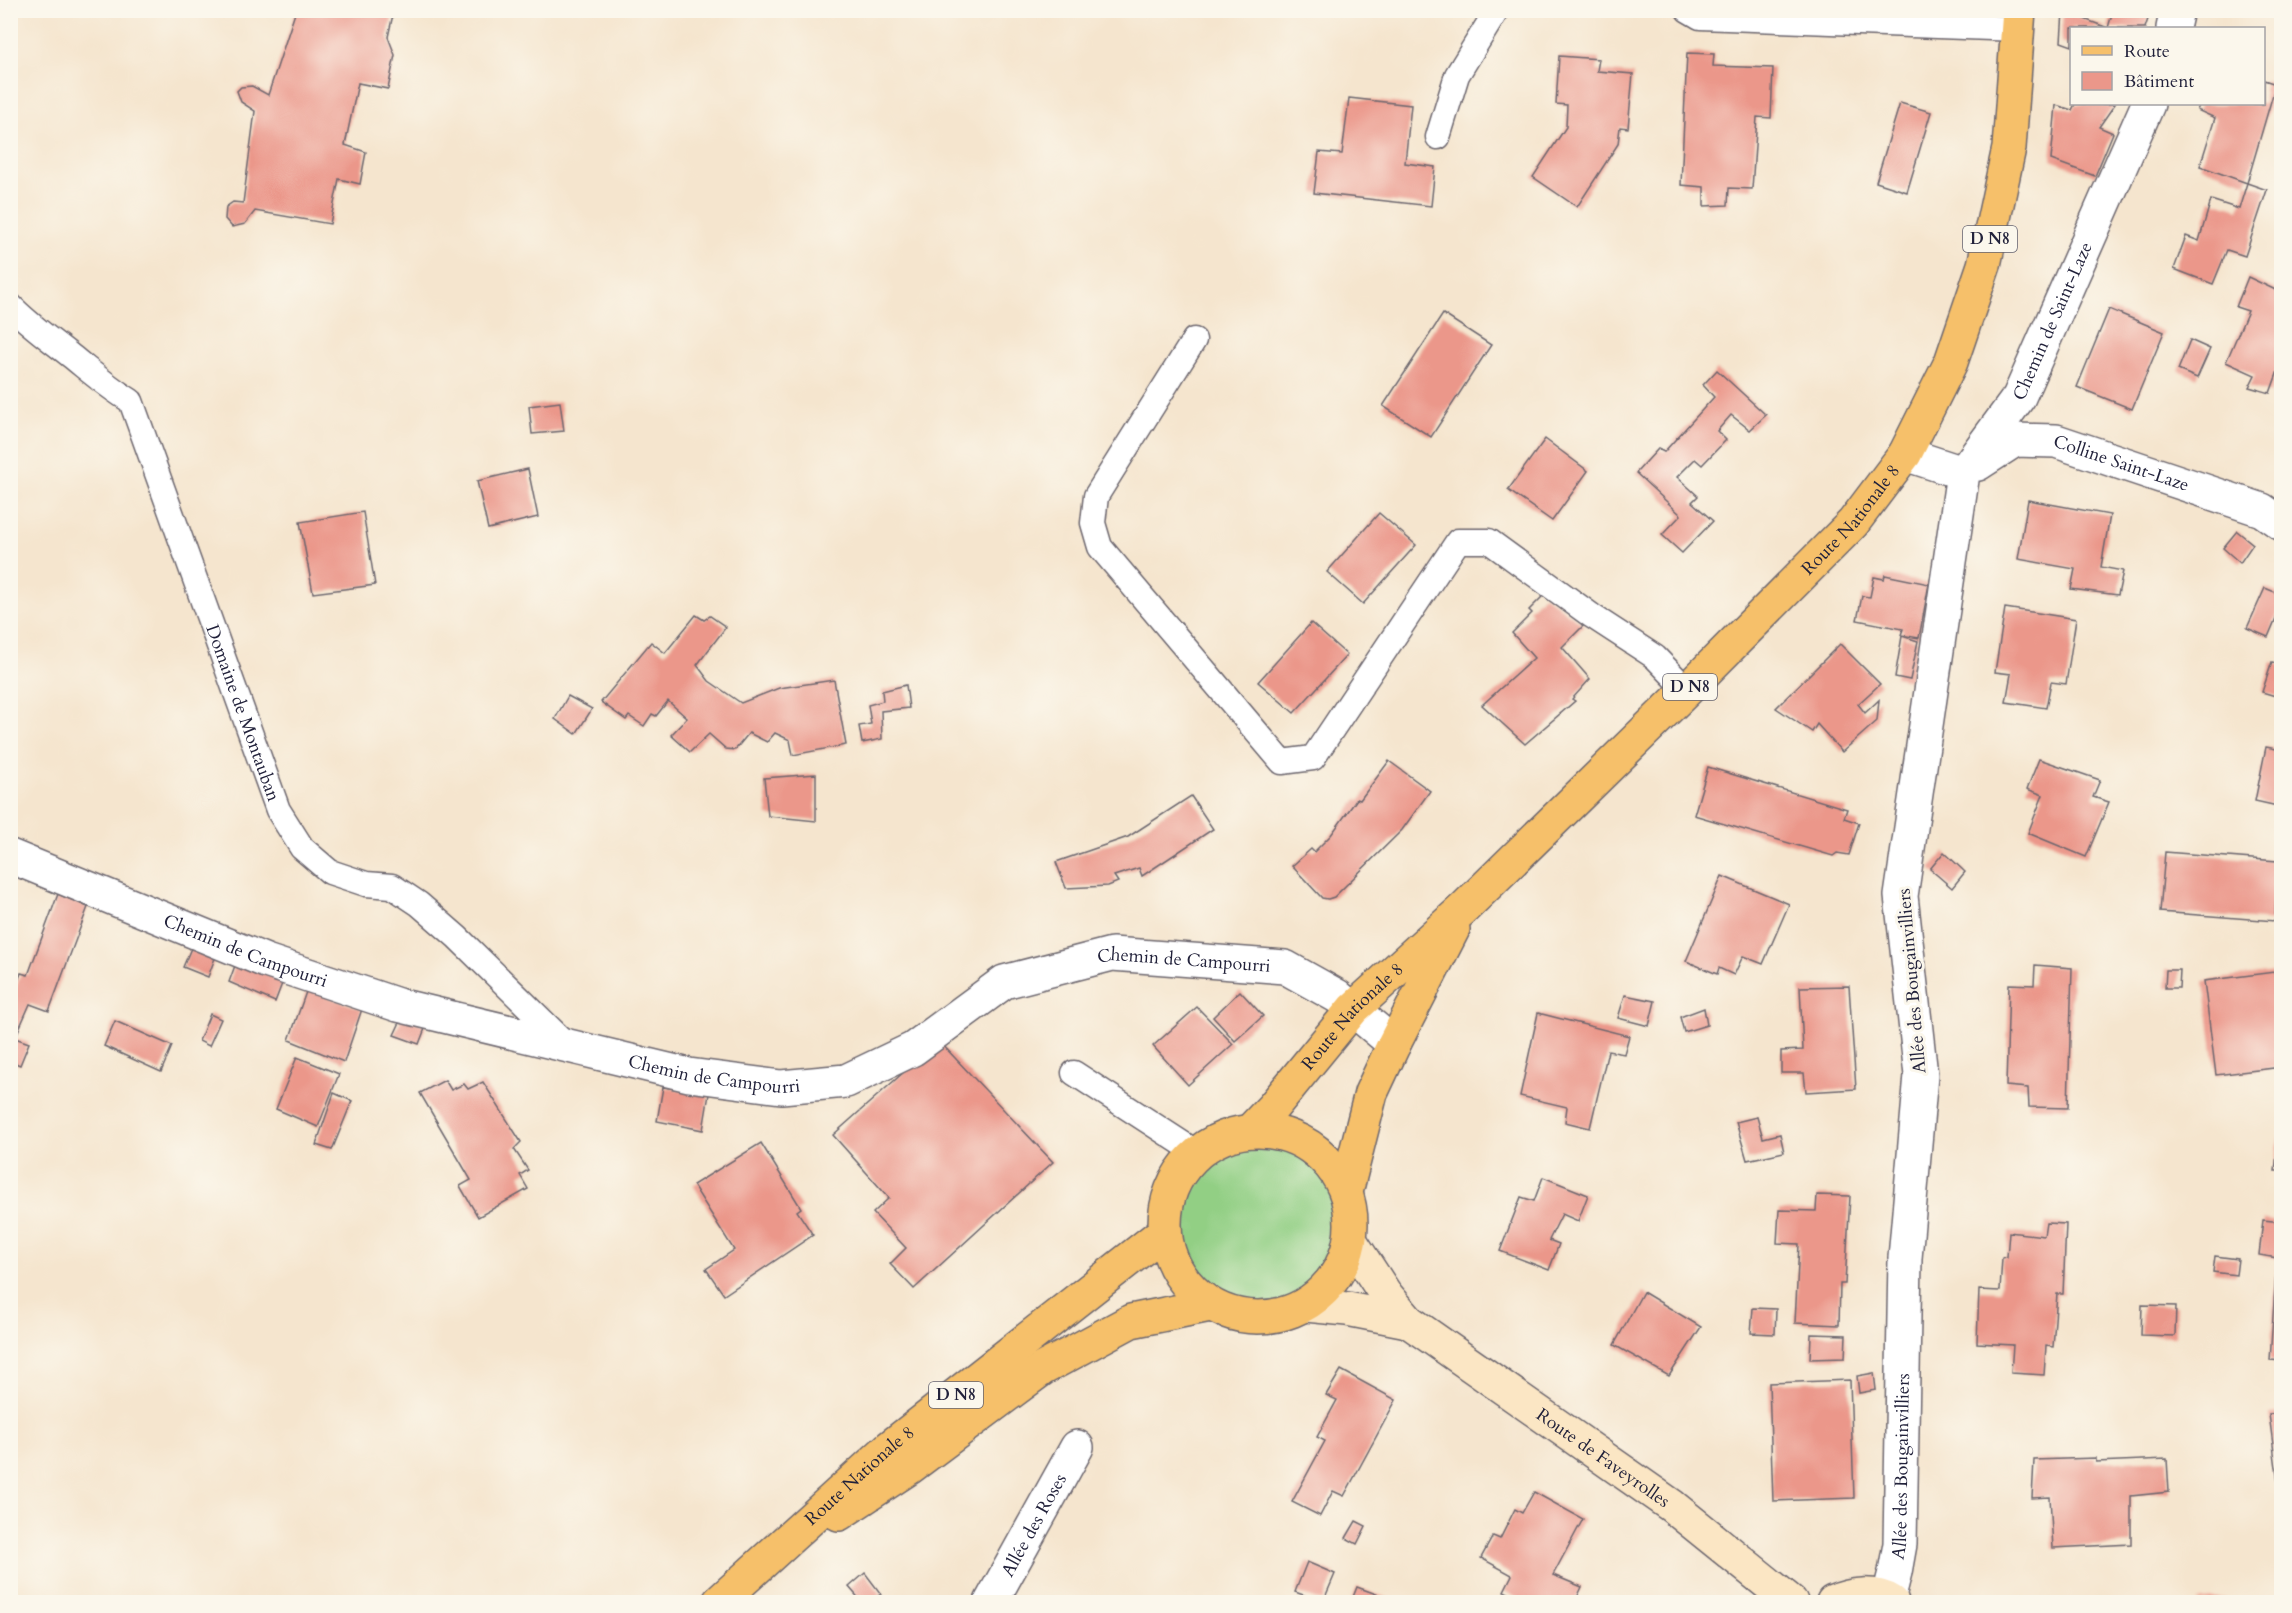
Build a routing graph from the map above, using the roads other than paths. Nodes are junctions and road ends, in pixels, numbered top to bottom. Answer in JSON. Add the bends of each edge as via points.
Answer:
{"nodes":[{"id":1,"x":1497,"y":10,"type":"edge"},
{"id":2,"x":1688,"y":10,"type":"edge"},
{"id":3,"x":2177,"y":10,"type":"edge"},
{"id":4,"x":2018,"y":20,"type":"edge"},
{"id":5,"x":2173,"y":27,"type":"edge"},
{"id":6,"x":2148,"y":105,"type":"edge"},
{"id":7,"x":1438,"y":137,"type":"dead end"},
{"id":8,"x":10,"y":305,"type":"edge"},
{"id":9,"x":1194,"y":340,"type":"dead end"},
{"id":10,"x":1905,"y":454,"type":"junction"},
{"id":11,"x":1964,"y":473,"type":"junction"},
{"id":12,"x":2282,"y":524,"type":"edge"},
{"id":13,"x":1688,"y":690,"type":"junction"},
{"id":14,"x":10,"y":856,"type":"edge"},
{"id":15,"x":1463,"y":909,"type":"junction"},
{"id":16,"x":1353,"y":1009,"type":"junction"},
{"id":17,"x":1394,"y":1044,"type":"junction"},
{"id":18,"x":568,"y":1046,"type":"junction"},
{"id":19,"x":1074,"y":1073,"type":"dead end"},
{"id":20,"x":1250,"y":1131,"type":"junction"},
{"id":21,"x":1197,"y":1153,"type":"junction"},
{"id":22,"x":1346,"y":1192,"type":"junction"},
{"id":23,"x":1165,"y":1231,"type":"junction"},
{"id":24,"x":1350,"y":1240,"type":"junction"},
{"id":25,"x":1210,"y":1305,"type":"junction"},
{"id":26,"x":1306,"y":1305,"type":"junction"},
{"id":27,"x":1408,"y":1322,"type":"junction"},
{"id":28,"x":1077,"y":1447,"type":"dead end"},
{"id":29,"x":755,"y":1570,"type":"junction"},
{"id":30,"x":1890,"y":1601,"type":"edge"},
{"id":31,"x":719,"y":1602,"type":"edge"},
{"id":32,"x":991,"y":1602,"type":"edge"},
{"id":33,"x":1791,"y":1602,"type":"edge"},
{"id":34,"x":1833,"y":1602,"type":"edge"}],
"edges":[{"from":1,"to":7,"type":"lane","via":[[1457,75]]},
{"from":2,"to":4,"type":"lane","via":[[1700,17]]},
{"from":3,"to":5,"type":"street"},
{"from":4,"to":10,"type":"main road","name":"Route Nationale 8","number":"D N8","via":[[2009,148],[1984,265],[1951,362]]},
{"from":6,"to":11,"type":"street","name":"Chemin de Saint-Laze","via":[[2019,397]]},
{"from":8,"to":18,"type":"lane","name":"Domaine de Montauban","via":[[27,324],[107,387],[131,401],[278,810],[302,848],[330,872],[366,884],[392,885],[419,904]]},
{"from":9,"to":13,"type":"lane","via":[[1096,496],[1093,523],[1100,547],[1282,762],[1313,758],[1458,541],[1489,541],[1655,657]]},
{"from":10,"to":11,"type":"street"},
{"from":10,"to":13,"type":"main road","name":"Route Nationale 8","number":"D N8","via":[[1853,523]]},
{"from":11,"to":12,"type":"street","name":"Colline Saint-Laze","via":[[2015,440],[2056,441],[2262,510]]},
{"from":11,"to":30,"type":"street","name":"Allée des Bougainvilliers","via":[[1901,896],[1921,1074],[1905,1258],[1900,1544]]},
{"from":13,"to":15,"type":"main road","name":"Route Nationale 8","number":"D N8"},
{"from":14,"to":18,"type":"street","name":"Chemin de Campourri","via":[[266,961],[398,1005]]},
{"from":15,"to":16,"type":"main road","name":"Route Nationale 8","number":"D N8"},
{"from":15,"to":17,"type":"main road","name":"Route Nationale 8","number":"D N8"},
{"from":16,"to":17,"type":"street","name":"Chemin de Campourri"},
{"from":16,"to":18,"type":"street","name":"Chemin de Campourri","via":[[1285,967],[1112,954],[1004,982],[913,1048],[846,1081],[781,1087],[689,1076]]},
{"from":16,"to":20,"type":"main road","name":"Route Nationale 8","number":"D N8"},
{"from":17,"to":22,"type":"main road","name":"Route Nationale 8","number":"D N8","via":[[1371,1093]]},
{"from":19,"to":21,"type":"lane"},
{"from":20,"to":21,"type":"main road","via":[[1222,1138]]},
{"from":20,"to":22,"type":"main road","via":[[1275,1132],[1298,1140],[1335,1171]]},
{"from":21,"to":23,"type":"main road","via":[[1179,1175],[1167,1202]]},
{"from":22,"to":24,"type":"main road"},
{"from":23,"to":25,"type":"main road","via":[[1172,1260],[1187,1286]]},
{"from":23,"to":29,"type":"main road","name":"Route Nationale 8","number":"D N8","via":[[890,1447]]},
{"from":24,"to":26,"type":"main road","via":[[1342,1266],[1332,1281]]},
{"from":24,"to":27,"type":"main road","name":"Route de Faveyrolles"},
{"from":25,"to":26,"type":"main road","via":[[1241,1317],[1275,1316]]},
{"from":25,"to":29,"type":"main road","name":"Route Nationale 8","number":"D N8","via":[[1131,1322],[1042,1369],[909,1468]]},
{"from":26,"to":27,"type":"main road","name":"Route de Faveyrolles"},
{"from":27,"to":33,"type":"main road","name":"Route de Faveyrolles","via":[[1672,1506]]},
{"from":28,"to":32,"type":"street","name":"Allée des Roses"},
{"from":29,"to":31,"type":"main road","name":"Route Nationale 8","number":"D N8"},
{"from":30,"to":34,"type":"main road","via":[[1867,1594]]}]}
